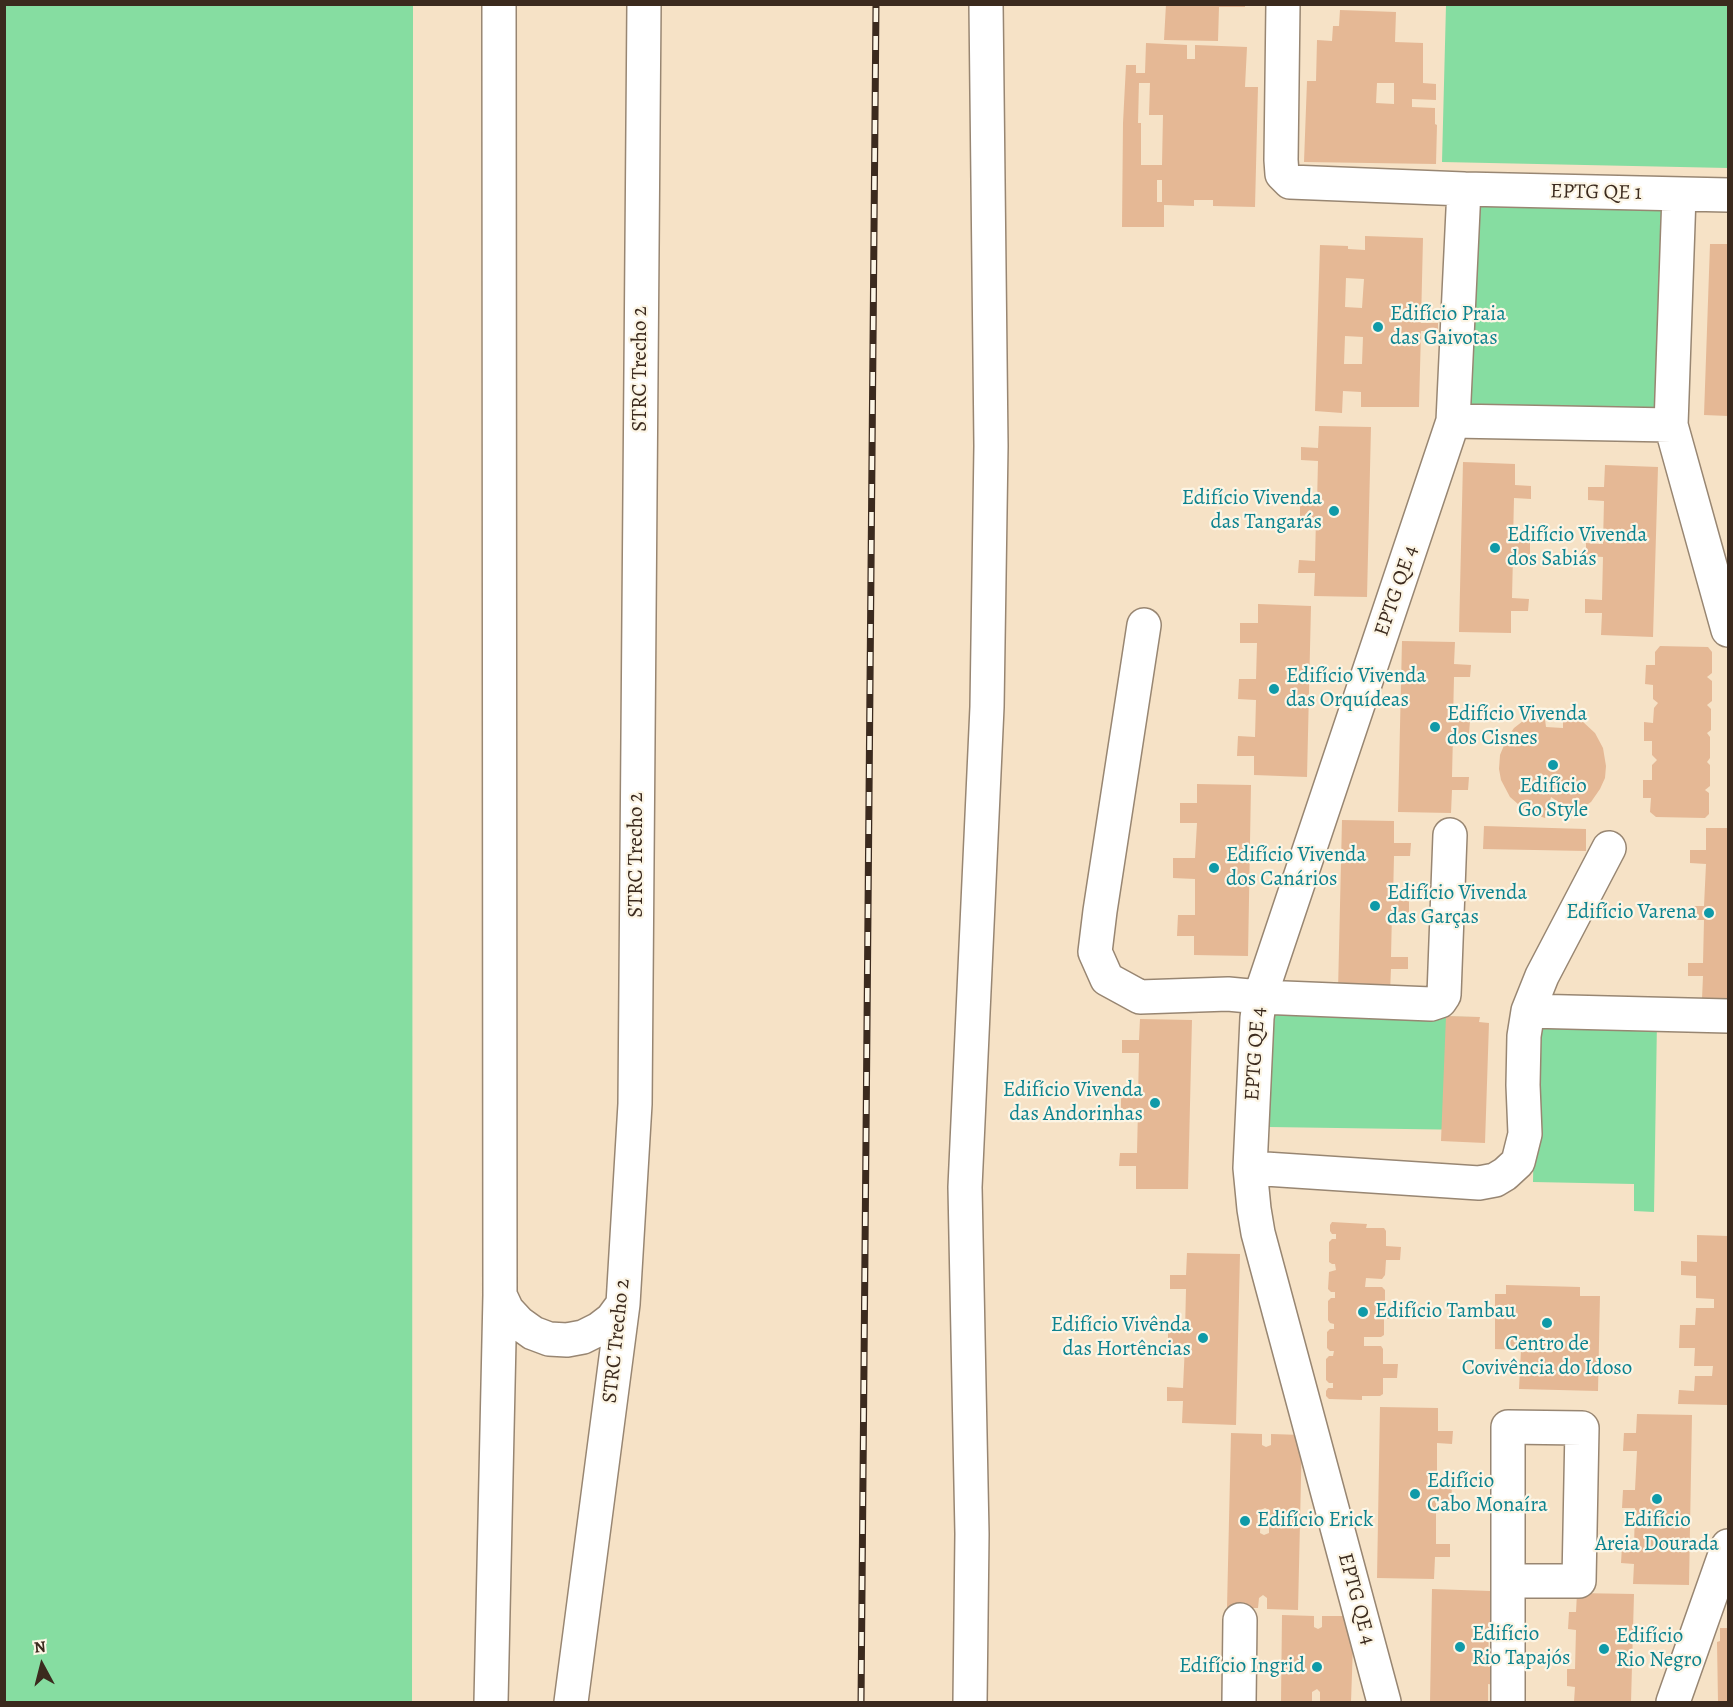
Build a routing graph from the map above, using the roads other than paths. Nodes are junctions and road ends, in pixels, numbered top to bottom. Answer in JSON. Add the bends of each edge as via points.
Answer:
{"nodes":[{"id":1,"x":499,"y":4,"type":"edge"},
{"id":2,"x":644,"y":4,"type":"edge"},
{"id":3,"x":986,"y":4,"type":"edge"},
{"id":4,"x":1283,"y":4,"type":"edge"},
{"id":5,"x":1464,"y":189,"type":"junction"},
{"id":6,"x":1679,"y":195,"type":"junction"},
{"id":7,"x":1728,"y":195,"type":"edge"},
{"id":8,"x":1453,"y":421,"type":"junction"},
{"id":9,"x":1671,"y":425,"type":"junction"},
{"id":10,"x":1144,"y":625,"type":"dead end"},
{"id":11,"x":1728,"y":630,"type":"edge"},
{"id":12,"x":1450,"y":835,"type":"dead end"},
{"id":13,"x":1609,"y":848,"type":"dead end"},
{"id":14,"x":1260,"y":997,"type":"junction"},
{"id":15,"x":1528,"y":1011,"type":"junction"},
{"id":16,"x":1728,"y":1016,"type":"edge"},
{"id":17,"x":1250,"y":1168,"type":"junction"},
{"id":18,"x":500,"y":1295,"type":"junction"},
{"id":19,"x":622,"y":1304,"type":"junction"},
{"id":20,"x":1728,"y":1546,"type":"edge"},
{"id":21,"x":1508,"y":1581,"type":"junction"},
{"id":22,"x":1240,"y":1620,"type":"dead end"},
{"id":23,"x":491,"y":1702,"type":"edge"},
{"id":24,"x":571,"y":1702,"type":"edge"},
{"id":25,"x":970,"y":1702,"type":"edge"},
{"id":26,"x":1239,"y":1702,"type":"edge"},
{"id":27,"x":1384,"y":1702,"type":"edge"},
{"id":28,"x":1508,"y":1702,"type":"edge"},
{"id":29,"x":1673,"y":1702,"type":"edge"}],
"edges":[{"from":1,"to":18,"type":"street"},
{"from":2,"to":19,"type":"street","name":"STRC Trecho 2","via":[[635,1104]]},
{"from":3,"to":25,"type":"street","via":[[991,446],[987,707],[965,1187],[972,1534]]},
{"from":4,"to":5,"type":"street","name":"EPTG QE 1","via":[[1282,174],[1290,182]]},
{"from":5,"to":6,"type":"street","name":"EPTG QE 1"},
{"from":5,"to":8,"type":"street","name":"EPTG QE 4"},
{"from":6,"to":7,"type":"street","name":"EPTG QE 1"},
{"from":6,"to":9,"type":"street"},
{"from":8,"to":9,"type":"street"},
{"from":8,"to":14,"type":"street","name":"EPTG QE 4"},
{"from":9,"to":11,"type":"street"},
{"from":10,"to":14,"type":"street","via":[[1095,952],[1107,979],[1140,997]]},
{"from":12,"to":14,"type":"street","via":[[1440,1001],[1431,1004]]},
{"from":13,"to":15,"type":"street","via":[[1542,976]]},
{"from":14,"to":17,"type":"street","name":"EPTG QE 4"},
{"from":15,"to":16,"type":"street"},
{"from":15,"to":17,"type":"street","via":[[1524,1036],[1525,1134],[1518,1162],[1495,1180],[1479,1183]]},
{"from":17,"to":27,"type":"street","name":"EPTG QE 4","via":[[1258,1233]]},
{"from":18,"to":19,"type":"street","via":[[519,1323],[549,1339],[583,1337],[599,1329]]},
{"from":18,"to":23,"type":"street"},
{"from":19,"to":24,"type":"street","name":"STRC Trecho 2"},
{"from":20,"to":29,"type":"street"},
{"from":21,"to":21,"type":"street","via":[[1508,1427],[1582,1428],[1579,1581]]},
{"from":21,"to":28,"type":"street"},
{"from":22,"to":26,"type":"street"}]}
